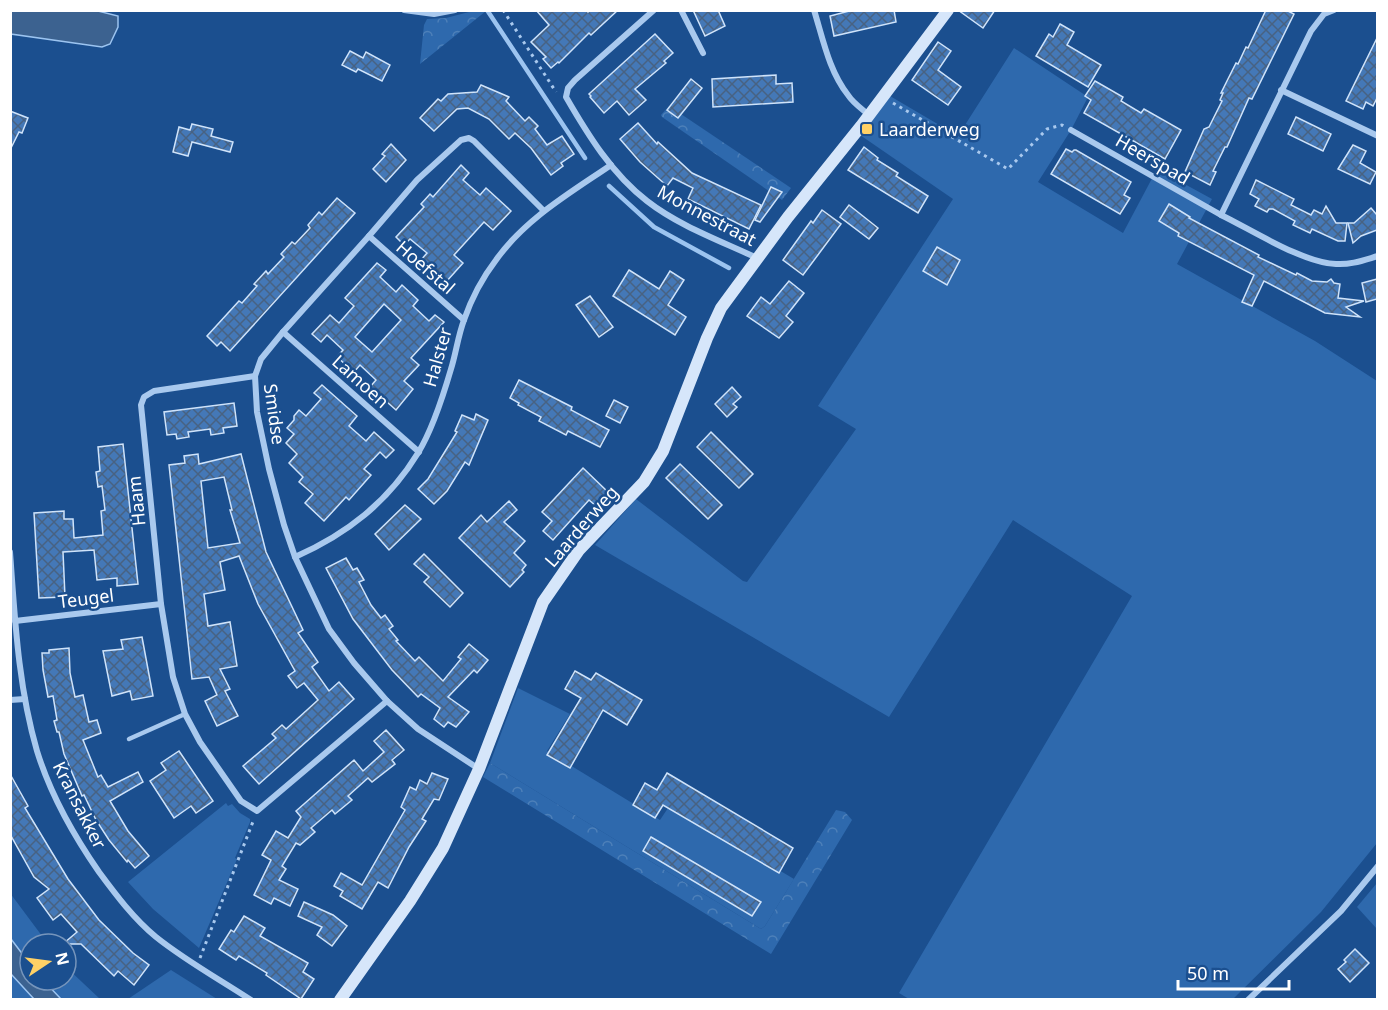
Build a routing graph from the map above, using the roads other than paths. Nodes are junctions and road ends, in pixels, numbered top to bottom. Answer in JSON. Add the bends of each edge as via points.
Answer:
{"nodes":[{"id":1,"x":404,"y":10,"type":"edge"},
{"id":2,"x":455,"y":10,"type":"edge"},
{"id":3,"x":654,"y":10,"type":"edge"},
{"id":4,"x":681,"y":10,"type":"edge"},
{"id":5,"x":814,"y":10,"type":"edge"},
{"id":6,"x":948,"y":10,"type":"edge"},
{"id":7,"x":1334,"y":10,"type":"edge"},
{"id":8,"x":703,"y":53,"type":"dead end"},
{"id":9,"x":1281,"y":90,"type":"junction"},
{"id":10,"x":869,"y":116,"type":"junction"},
{"id":11,"x":1071,"y":130,"type":"road end"},
{"id":12,"x":1377,"y":136,"type":"edge"},
{"id":13,"x":611,"y":165,"type":"junction"},
{"id":14,"x":544,"y":211,"type":"junction"},
{"id":15,"x":1221,"y":215,"type":"junction"},
{"id":16,"x":369,"y":236,"type":"junction"},
{"id":17,"x":1377,"y":255,"type":"edge"},
{"id":18,"x":757,"y":258,"type":"junction"},
{"id":19,"x":464,"y":320,"type":"junction"},
{"id":20,"x":283,"y":332,"type":"junction"},
{"id":21,"x":255,"y":376,"type":"junction"},
{"id":22,"x":419,"y":452,"type":"junction"},
{"id":23,"x":10,"y":552,"type":"edge"},
{"id":24,"x":295,"y":557,"type":"junction"},
{"id":25,"x":161,"y":604,"type":"junction"},
{"id":26,"x":15,"y":621,"type":"junction"},
{"id":27,"x":25,"y":699,"type":"junction"},
{"id":28,"x":10,"y":700,"type":"edge"},
{"id":29,"x":387,"y":701,"type":"junction"},
{"id":30,"x":185,"y":714,"type":"junction"},
{"id":31,"x":129,"y":739,"type":"dead end"},
{"id":32,"x":479,"y":769,"type":"junction"},
{"id":33,"x":1377,"y":866,"type":"edge"},
{"id":34,"x":251,"y":999,"type":"edge"},
{"id":35,"x":340,"y":999,"type":"edge"},
{"id":36,"x":1248,"y":999,"type":"edge"}],
"edges":[{"from":1,"to":2,"type":"street"},
{"from":3,"to":13,"type":"street","name":"Monnestraat","via":[[568,88],[566,97]]},
{"from":4,"to":8,"type":"street"},
{"from":5,"to":10,"type":"street","via":[[837,79]]},
{"from":6,"to":10,"type":"street","name":"Laarderweg"},
{"from":7,"to":9,"type":"street","via":[[1324,14],[1311,31]]},
{"from":9,"to":12,"type":"street"},
{"from":9,"to":15,"type":"street"},
{"from":10,"to":18,"type":"street","name":"Laarderweg"},
{"from":11,"to":15,"type":"street","name":"Heerspad"},
{"from":13,"to":14,"type":"street","name":"Halster"},
{"from":13,"to":18,"type":"street","name":"Monnestraat","via":[[648,202],[678,221]]},
{"from":14,"to":16,"type":"street","name":"Smidse","via":[[469,138],[461,140],[417,180]]},
{"from":14,"to":19,"type":"street","name":"Halster","via":[[497,259]]},
{"from":15,"to":17,"type":"street","name":"Heerspad","via":[[1312,261],[1338,264]]},
{"from":16,"to":19,"type":"street","name":"Hoefstal"},
{"from":16,"to":20,"type":"street","name":"Smidse"},
{"from":18,"to":32,"type":"street","name":"Laarderweg","via":[[721,308],[663,451],[644,482],[579,550],[543,602]]},
{"from":19,"to":22,"type":"street","name":"Halster","via":[[444,392]]},
{"from":20,"to":21,"type":"street","name":"Smidse","via":[[261,359]]},
{"from":20,"to":22,"type":"street","name":"Lamoen"},
{"from":21,"to":24,"type":"street","name":"Smidse","via":[[257,412],[269,469]]},
{"from":21,"to":25,"type":"street","name":"Haam","via":[[154,391],[144,397],[141,405]]},
{"from":22,"to":24,"type":"street","name":"Halster","via":[[379,502],[354,525]]},
{"from":23,"to":26,"type":"street","name":"Kransakker"},
{"from":24,"to":29,"type":"street","name":"Smidse","via":[[329,629]]},
{"from":25,"to":26,"type":"street","name":"Teugel"},
{"from":25,"to":30,"type":"street","name":"Haam","via":[[173,677]]},
{"from":26,"to":27,"type":"street","name":"Kransakker"},
{"from":27,"to":28,"type":"street"},
{"from":27,"to":34,"type":"street","name":"Kransakker","via":[[38,752],[59,803],[85,852],[117,897],[155,936]]},
{"from":29,"to":30,"type":"street","name":"Haam","via":[[257,811],[241,801]]},
{"from":29,"to":32,"type":"street","name":"Smidse","via":[[418,729]]},
{"from":30,"to":31,"type":"lane"},
{"from":32,"to":35,"type":"street","name":"Laarderweg","via":[[443,848],[410,902]]},
{"from":33,"to":36,"type":"street","via":[[1341,911]]}]}
